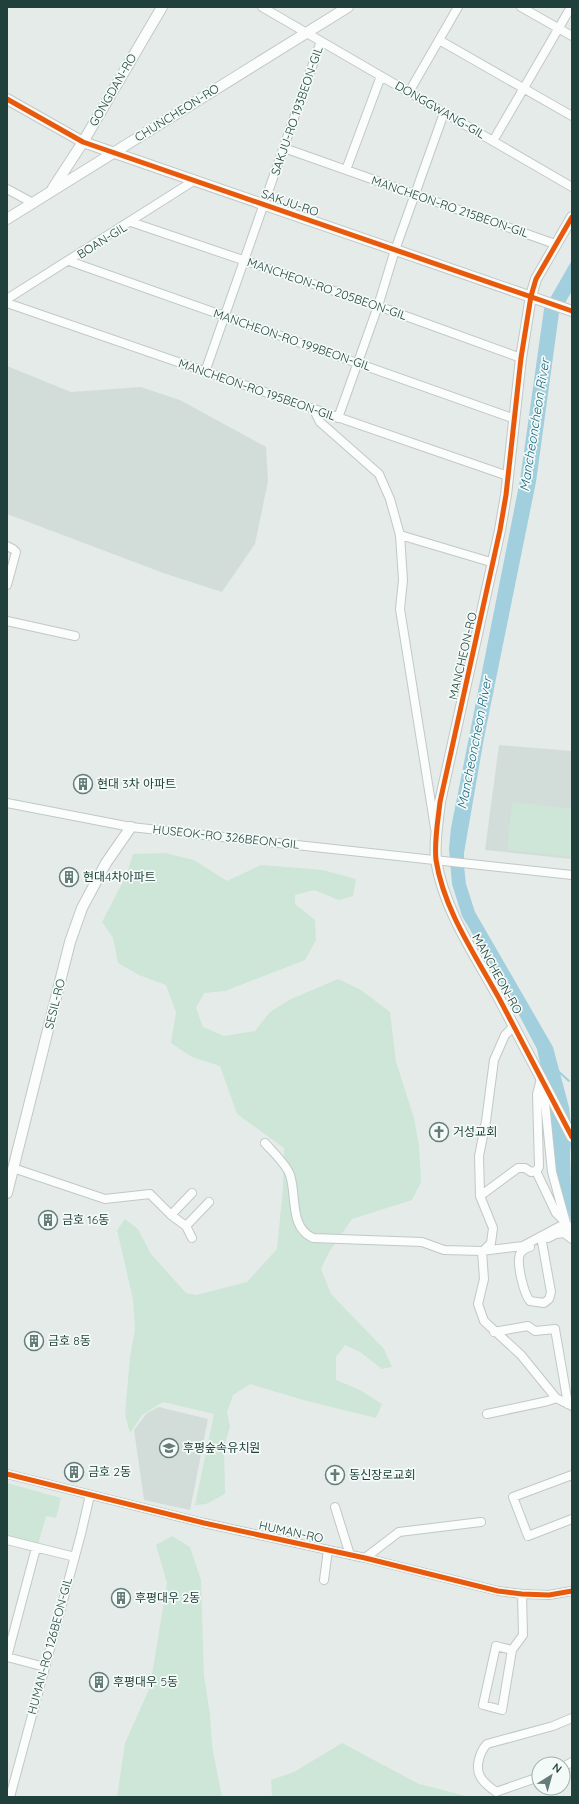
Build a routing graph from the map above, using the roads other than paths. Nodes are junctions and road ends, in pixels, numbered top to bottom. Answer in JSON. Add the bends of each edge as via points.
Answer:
{"nodes":[{"id":1,"x":162,"y":7,"type":"edge"},
{"id":2,"x":262,"y":7,"type":"edge"},
{"id":3,"x":348,"y":7,"type":"edge"},
{"id":4,"x":458,"y":7,"type":"edge"},
{"id":5,"x":521,"y":7,"type":"edge"},
{"id":6,"x":571,"y":7,"type":"edge"},
{"id":7,"x":559,"y":28,"type":"junction"},
{"id":8,"x":307,"y":33,"type":"junction"},
{"id":9,"x":572,"y":36,"type":"edge"},
{"id":10,"x":439,"y":40,"type":"junction"},
{"id":11,"x":321,"y":41,"type":"junction"},
{"id":12,"x":381,"y":76,"type":"junction"},
{"id":13,"x":524,"y":88,"type":"junction"},
{"id":14,"x":409,"y":92,"type":"junction"},
{"id":15,"x":7,"y":99,"type":"edge"},
{"id":16,"x":444,"y":113,"type":"junction"},
{"id":17,"x":572,"y":116,"type":"edge"},
{"id":18,"x":83,"y":142,"type":"junction"},
{"id":19,"x":494,"y":142,"type":"junction"},
{"id":20,"x":284,"y":148,"type":"junction"},
{"id":21,"x":113,"y":152,"type":"junction"},
{"id":22,"x":346,"y":170,"type":"junction"},
{"id":23,"x":195,"y":180,"type":"junction"},
{"id":24,"x":572,"y":187,"type":"edge"},
{"id":25,"x":7,"y":189,"type":"edge"},
{"id":26,"x":51,"y":192,"type":"junction"},
{"id":27,"x":416,"y":194,"type":"junction"},
{"id":28,"x":33,"y":203,"type":"junction"},
{"id":29,"x":265,"y":204,"type":"junction"},
{"id":30,"x":572,"y":217,"type":"edge"},
{"id":31,"x":7,"y":219,"type":"edge"},
{"id":32,"x":131,"y":222,"type":"junction"},
{"id":33,"x":555,"y":244,"type":"junction"},
{"id":34,"x":395,"y":250,"type":"junction"},
{"id":35,"x":69,"y":261,"type":"junction"},
{"id":36,"x":243,"y":261,"type":"junction"},
{"id":37,"x":531,"y":296,"type":"junction"},
{"id":38,"x":7,"y":299,"type":"edge"},
{"id":39,"x":7,"y":303,"type":"edge"},
{"id":40,"x":378,"y":306,"type":"junction"},
{"id":41,"x":572,"y":310,"type":"edge"},
{"id":42,"x":225,"y":318,"type":"junction"},
{"id":43,"x":521,"y":358,"type":"junction"},
{"id":44,"x":358,"y":362,"type":"junction"},
{"id":45,"x":205,"y":372,"type":"junction"},
{"id":46,"x":314,"y":410,"type":"junction"},
{"id":47,"x":338,"y":418,"type":"junction"},
{"id":48,"x":515,"y":419,"type":"junction"},
{"id":49,"x":508,"y":476,"type":"junction"},
{"id":50,"x":400,"y":535,"type":"junction"},
{"id":51,"x":7,"y":546,"type":"edge"},
{"id":52,"x":494,"y":563,"type":"junction"},
{"id":53,"x":7,"y":585,"type":"edge"},
{"id":54,"x":7,"y":620,"type":"edge"},
{"id":55,"x":75,"y":636,"type":"dead end"},
{"id":56,"x":7,"y":803,"type":"edge"},
{"id":57,"x":130,"y":827,"type":"junction"},
{"id":58,"x":436,"y":835,"type":"junction"},
{"id":59,"x":441,"y":860,"type":"junction"},
{"id":60,"x":572,"y":875,"type":"edge"},
{"id":61,"x":514,"y":1026,"type":"junction"},
{"id":62,"x":543,"y":1082,"type":"junction"},
{"id":63,"x":572,"y":1137,"type":"edge"},
{"id":64,"x":266,"y":1143,"type":"dead end"},
{"id":65,"x":14,"y":1168,"type":"junction"},
{"id":66,"x":536,"y":1171,"type":"junction"},
{"id":67,"x":7,"y":1193,"type":"edge"},
{"id":68,"x":192,"y":1193,"type":"dead end"},
{"id":69,"x":480,"y":1196,"type":"junction"},
{"id":70,"x":209,"y":1202,"type":"dead end"},
{"id":71,"x":171,"y":1215,"type":"junction"},
{"id":72,"x":566,"y":1223,"type":"junction"},
{"id":73,"x":186,"y":1226,"type":"junction"},
{"id":74,"x":572,"y":1232,"type":"edge"},
{"id":75,"x":192,"y":1238,"type":"dead end"},
{"id":76,"x":572,"y":1239,"type":"edge"},
{"id":77,"x":542,"y":1242,"type":"junction"},
{"id":78,"x":482,"y":1251,"type":"junction"},
{"id":79,"x":494,"y":1332,"type":"junction"},
{"id":80,"x":556,"y":1398,"type":"junction"},
{"id":81,"x":570,"y":1405,"type":"edge"},
{"id":82,"x":487,"y":1414,"type":"dead end"},
{"id":83,"x":7,"y":1474,"type":"edge"},
{"id":84,"x":572,"y":1475,"type":"edge"},
{"id":85,"x":90,"y":1495,"type":"junction"},
{"id":86,"x":335,"y":1507,"type":"dead end"},
{"id":87,"x":572,"y":1519,"type":"edge"},
{"id":88,"x":481,"y":1522,"type":"dead end"},
{"id":89,"x":7,"y":1540,"type":"edge"},
{"id":90,"x":36,"y":1548,"type":"junction"},
{"id":91,"x":328,"y":1550,"type":"junction"},
{"id":92,"x":350,"y":1555,"type":"junction"},
{"id":93,"x":75,"y":1557,"type":"junction"},
{"id":94,"x":365,"y":1558,"type":"junction"},
{"id":95,"x":324,"y":1580,"type":"dead end"},
{"id":96,"x":572,"y":1591,"type":"edge"},
{"id":97,"x":522,"y":1594,"type":"junction"},
{"id":98,"x":512,"y":1650,"type":"junction"},
{"id":99,"x":7,"y":1657,"type":"edge"},
{"id":100,"x":45,"y":1667,"type":"junction"},
{"id":101,"x":572,"y":1718,"type":"edge"},
{"id":102,"x":531,"y":1780,"type":"edge"},
{"id":103,"x":9,"y":1795,"type":"edge"}],
"edges":[{"from":1,"to":18,"type":"street","name":"GONGDAN-RO"},
{"from":2,"to":8,"type":"street","name":"DONGGWANG-GIL"},
{"from":3,"to":8,"type":"street","name":"CHUNCHEON-RO"},
{"from":4,"to":10,"type":"street"},
{"from":5,"to":7,"type":"street"},
{"from":6,"to":7,"type":"street"},
{"from":7,"to":9,"type":"street"},
{"from":7,"to":13,"type":"street"},
{"from":8,"to":11,"type":"street","name":"DONGGWANG-GIL"},
{"from":8,"to":21,"type":"street","name":"CHUNCHEON-RO"},
{"from":10,"to":13,"type":"street"},
{"from":10,"to":14,"type":"street"},
{"from":11,"to":12,"type":"street","name":"DONGGWANG-GIL"},
{"from":11,"to":20,"type":"street","name":"SAKJU-RO 193BEON-GIL"},
{"from":12,"to":14,"type":"street","name":"DONGGWANG-GIL"},
{"from":12,"to":22,"type":"street"},
{"from":13,"to":17,"type":"street"},
{"from":13,"to":19,"type":"street"},
{"from":14,"to":16,"type":"street","name":"DONGGWANG-GIL"},
{"from":15,"to":18,"type":"street","name":"SAKJU-RO"},
{"from":16,"to":19,"type":"street","name":"DONGGWANG-GIL"},
{"from":16,"to":27,"type":"street"},
{"from":18,"to":21,"type":"street","name":"SAKJU-RO"},
{"from":18,"to":26,"type":"street","name":"GONGDAN-RO"},
{"from":19,"to":24,"type":"street","name":"DONGGWANG-GIL"},
{"from":20,"to":22,"type":"street","name":"MANCHEON-RO 215BEON-GIL"},
{"from":20,"to":29,"type":"street","name":"SAKJU-RO 193BEON-GIL"},
{"from":21,"to":23,"type":"street","name":"SAKJU-RO"},
{"from":21,"to":26,"type":"street","name":"CHUNCHEON-RO"},
{"from":22,"to":27,"type":"street","name":"MANCHEON-RO 215BEON-GIL"},
{"from":23,"to":29,"type":"street","name":"SAKJU-RO"},
{"from":23,"to":32,"type":"street","name":"BOAN-GIL"},
{"from":25,"to":28,"type":"street"},
{"from":26,"to":28,"type":"street","name":"CHUNCHEON-RO"},
{"from":27,"to":33,"type":"street","name":"MANCHEON-RO 215BEON-GIL"},
{"from":27,"to":34,"type":"street"},
{"from":28,"to":31,"type":"street","name":"CHUNCHEON-RO"},
{"from":29,"to":34,"type":"street","name":"SAKJU-RO"},
{"from":29,"to":36,"type":"street","name":"SAKJU-RO 193BEON-GIL"},
{"from":30,"to":33,"type":"street","name":"MANCHEON-RO"},
{"from":32,"to":35,"type":"street","name":"BOAN-GIL"},
{"from":32,"to":36,"type":"street","name":"MANCHEON-RO 205BEON-GIL"},
{"from":33,"to":37,"type":"street","name":"MANCHEON-RO","via":[[536,279]]},
{"from":34,"to":37,"type":"street","name":"SAKJU-RO"},
{"from":34,"to":40,"type":"street"},
{"from":35,"to":38,"type":"street","name":"BOAN-GIL"},
{"from":35,"to":42,"type":"street","name":"MANCHEON-RO 199BEON-GIL"},
{"from":36,"to":40,"type":"street","name":"MANCHEON-RO 205BEON-GIL"},
{"from":36,"to":42,"type":"street","name":"SAKJU-RO 193BEON-GIL"},
{"from":37,"to":41,"type":"street","name":"SAKJU-RO"},
{"from":37,"to":43,"type":"street","name":"MANCHEON-RO"},
{"from":39,"to":45,"type":"street","name":"MANCHEON-RO 195BEON-GIL"},
{"from":40,"to":43,"type":"street","name":"MANCHEON-RO 205BEON-GIL"},
{"from":40,"to":44,"type":"street"},
{"from":42,"to":44,"type":"street","name":"MANCHEON-RO 199BEON-GIL"},
{"from":42,"to":45,"type":"street","name":"SAKJU-RO 193BEON-GIL"},
{"from":43,"to":48,"type":"street","name":"MANCHEON-RO"},
{"from":44,"to":47,"type":"street"},
{"from":44,"to":48,"type":"street","name":"MANCHEON-RO 199BEON-GIL"},
{"from":45,"to":46,"type":"street","name":"MANCHEON-RO 195BEON-GIL"},
{"from":46,"to":47,"type":"street","name":"MANCHEON-RO 195BEON-GIL"},
{"from":46,"to":50,"type":"street","name":"MANCHEON-RO","via":[[320,422],[379,474],[390,499]]},
{"from":47,"to":49,"type":"street","name":"MANCHEON-RO 195BEON-GIL"},
{"from":48,"to":49,"type":"street","name":"MANCHEON-RO"},
{"from":49,"to":52,"type":"street","name":"MANCHEON-RO"},
{"from":50,"to":52,"type":"street"},
{"from":50,"to":58,"type":"street","name":"MANCHEON-RO","via":[[403,580],[400,609]]},
{"from":51,"to":53,"type":"street","via":[[16,552]]},
{"from":52,"to":58,"type":"street","name":"MANCHEON-RO","via":[[440,802]]},
{"from":54,"to":55,"type":"street"},
{"from":56,"to":57,"type":"street","name":"HUSEOK-RO 326BEON-GIL"},
{"from":57,"to":59,"type":"street","name":"HUSEOK-RO 326BEON-GIL"},
{"from":57,"to":65,"type":"street","name":"SESIL-RO","via":[[82,908],[70,942]]},
{"from":58,"to":59,"type":"street","name":"MANCHEON-RO"},
{"from":59,"to":60,"type":"street","name":"HUSEOK-RO 326BEON-GIL"},
{"from":59,"to":61,"type":"street","name":"MANCHEON-RO","via":[[443,888],[454,917]]},
{"from":61,"to":62,"type":"street","name":"MANCHEON-RO"},
{"from":61,"to":69,"type":"street","via":[[505,1035],[494,1060],[479,1156]]},
{"from":62,"to":63,"type":"street","name":"MANCHEON-RO"},
{"from":62,"to":66,"type":"street","via":[[537,1094],[540,1167]]},
{"from":62,"to":72,"type":"street","via":[[552,1172]]},
{"from":64,"to":78,"type":"street","via":[[290,1173],[298,1226],[313,1238],[422,1242],[444,1250]]},
{"from":65,"to":67,"type":"street","name":"SESIL-RO"},
{"from":65,"to":71,"type":"street","via":[[105,1200],[150,1194]]},
{"from":66,"to":69,"type":"street","via":[[518,1168]]},
{"from":66,"to":72,"type":"street","via":[[556,1213]]},
{"from":68,"to":71,"type":"street"},
{"from":69,"to":78,"type":"street","via":[[493,1228],[491,1243]]},
{"from":70,"to":73,"type":"street"},
{"from":71,"to":73,"type":"street"},
{"from":72,"to":74,"type":"street"},
{"from":72,"to":78,"type":"street","via":[[523,1246]]},
{"from":73,"to":75,"type":"street"},
{"from":76,"to":77,"type":"street","via":[[564,1233],[556,1234]]},
{"from":77,"to":77,"type":"street","via":[[522,1251],[519,1260],[527,1298],[544,1303],[551,1292]]},
{"from":78,"to":79,"type":"street","via":[[484,1279],[478,1304],[484,1321]]},
{"from":79,"to":80,"type":"street","via":[[521,1355]]},
{"from":79,"to":81,"type":"street","via":[[528,1326],[536,1331],[555,1329]]},
{"from":80,"to":81,"type":"street"},
{"from":80,"to":82,"type":"street"},
{"from":83,"to":85,"type":"street","name":"HUMAN-RO"},
{"from":84,"to":87,"type":"street","via":[[514,1497],[528,1536]]},
{"from":85,"to":91,"type":"street","name":"HUMAN-RO"},
{"from":85,"to":93,"type":"street","name":"HUMAN-RO 126BEON-GIL"},
{"from":86,"to":92,"type":"street"},
{"from":88,"to":94,"type":"street","via":[[399,1532]]},
{"from":89,"to":90,"type":"street"},
{"from":90,"to":93,"type":"street"},
{"from":90,"to":99,"type":"street"},
{"from":91,"to":92,"type":"street","name":"HUMAN-RO"},
{"from":91,"to":95,"type":"street"},
{"from":92,"to":94,"type":"street","name":"HUMAN-RO"},
{"from":93,"to":100,"type":"street","name":"HUMAN-RO 126BEON-GIL"},
{"from":94,"to":97,"type":"street","name":"HUMAN-RO","via":[[498,1591]]},
{"from":96,"to":97,"type":"street","name":"HUMAN-RO","via":[[549,1595]]},
{"from":97,"to":98,"type":"street","via":[[523,1635]]},
{"from":98,"to":98,"type":"street","via":[[496,1646],[483,1705],[502,1710]]},
{"from":99,"to":100,"type":"street"},
{"from":100,"to":103,"type":"street","name":"HUMAN-RO 126BEON-GIL"},
{"from":101,"to":102,"type":"street","via":[[553,1726],[487,1744],[480,1756],[479,1775],[496,1792]]}]}
